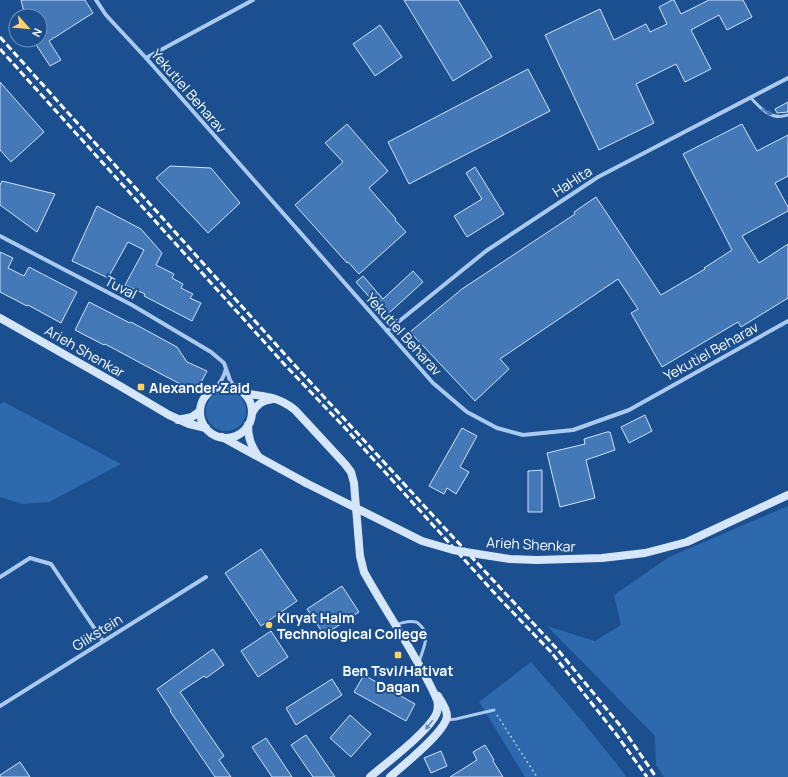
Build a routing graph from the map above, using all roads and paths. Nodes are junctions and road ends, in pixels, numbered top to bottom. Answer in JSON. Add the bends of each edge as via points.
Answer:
{"nodes":[{"id":1,"x":96,"y":0,"type":"edge"},
{"id":2,"x":253,"y":0,"type":"edge"},
{"id":3,"x":146,"y":58,"type":"junction"},
{"id":4,"x":788,"y":78,"type":"edge"},
{"id":5,"x":751,"y":98,"type":"junction"},
{"id":6,"x":788,"y":115,"type":"edge"},
{"id":7,"x":0,"y":236,"type":"edge"},
{"id":8,"x":0,"y":318,"type":"edge"},
{"id":9,"x":788,"y":321,"type":"edge"},
{"id":10,"x":386,"y":331,"type":"junction"},
{"id":11,"x":226,"y":366,"type":"junction"},
{"id":12,"x":234,"y":387,"type":"junction"},
{"id":13,"x":215,"y":388,"type":"junction"},
{"id":14,"x":245,"y":394,"type":"junction"},
{"id":15,"x":276,"y":398,"type":"junction"},
{"id":16,"x":200,"y":411,"type":"junction"},
{"id":17,"x":252,"y":413,"type":"junction"},
{"id":18,"x":177,"y":420,"type":"junction"},
{"id":19,"x":248,"y":425,"type":"junction"},
{"id":20,"x":206,"y":428,"type":"junction"},
{"id":21,"x":222,"y":438,"type":"junction"},
{"id":22,"x":258,"y":456,"type":"junction"},
{"id":23,"x":788,"y":495,"type":"edge"},
{"id":24,"x":0,"y":577,"type":"edge"},
{"id":25,"x":206,"y":577,"type":"dead end"},
{"id":26,"x":395,"y":624,"type":"junction"},
{"id":27,"x":103,"y":641,"type":"junction"},
{"id":28,"x":418,"y":664,"type":"junction"},
{"id":29,"x":432,"y":690,"type":"junction"},
{"id":30,"x":0,"y":706,"type":"edge"},
{"id":31,"x":494,"y":710,"type":"joint"},
{"id":32,"x":446,"y":720,"type":"junction"},
{"id":33,"x":370,"y":777,"type":"edge"},
{"id":34,"x":390,"y":777,"type":"edge"},
{"id":35,"x":537,"y":777,"type":"edge"}],
"edges":[{"from":1,"to":3,"type":"street","name":"Yekutiel Beharav","via":[[106,15]]},
{"from":2,"to":3,"type":"street"},
{"from":3,"to":10,"type":"street","name":"Yekutiel Beharav"},
{"from":4,"to":5,"type":"street","name":"HaHita"},
{"from":5,"to":6,"type":"lane","one_way":true,"via":[[767,114]]},
{"from":5,"to":10,"type":"street","name":"HaHita","via":[[598,177],[486,251]]},
{"from":7,"to":11,"type":"street","name":"Tuval","via":[[132,305],[211,352]]},
{"from":8,"to":18,"type":"street","name":"Arieh Shenkar"},
{"from":9,"to":10,"type":"street","name":"Yekutiel Beharav","via":[[628,410],[572,430],[523,435],[498,428],[467,412],[433,383]]},
{"from":11,"to":12,"type":"street","name":"Tuval"},
{"from":11,"to":13,"type":"street","via":[[221,382]]},
{"from":12,"to":13,"type":"street"},
{"from":12,"to":14,"type":"street"},
{"from":13,"to":16,"type":"street","via":[[204,398]]},
{"from":14,"to":15,"type":"street"},
{"from":14,"to":17,"type":"street","via":[[252,406]]},
{"from":15,"to":17,"type":"street","via":[[260,402]]},
{"from":15,"to":26,"type":"street","via":[[296,410],[351,472],[362,566]]},
{"from":16,"to":18,"type":"street","via":[[192,417]]},
{"from":16,"to":20,"type":"street","via":[[201,420]]},
{"from":17,"to":19,"type":"street"},
{"from":18,"to":20,"type":"street","name":"Arieh Shenkar"},
{"from":19,"to":21,"type":"street","via":[[237,435]]},
{"from":19,"to":22,"type":"street","via":[[248,434]]},
{"from":20,"to":21,"type":"street"},
{"from":21,"to":22,"type":"street","name":"Arieh Shenkar"},
{"from":22,"to":23,"type":"street","name":"Arieh Shenkar","bridge":true,"via":[[422,541],[453,550],[510,559],[602,558],[645,553],[687,542]]},
{"from":24,"to":27,"type":"street","via":[[30,558],[51,564]]},
{"from":25,"to":27,"type":"street","name":"Glikstein"},
{"from":26,"to":28,"type":"street"},
{"from":26,"to":28,"type":"lane","via":[[417,622],[423,628],[426,637]]},
{"from":27,"to":30,"type":"street","name":"Glikstein"},
{"from":28,"to":29,"type":"street"},
{"from":29,"to":32,"type":"street","via":[[446,711]]},
{"from":29,"to":33,"type":"street","one_way":true,"via":[[438,704],[437,712],[430,723]]},
{"from":31,"to":32,"type":"lane"},
{"from":31,"to":35,"type":"path"},
{"from":32,"to":34,"type":"street","via":[[421,750]]}]}
